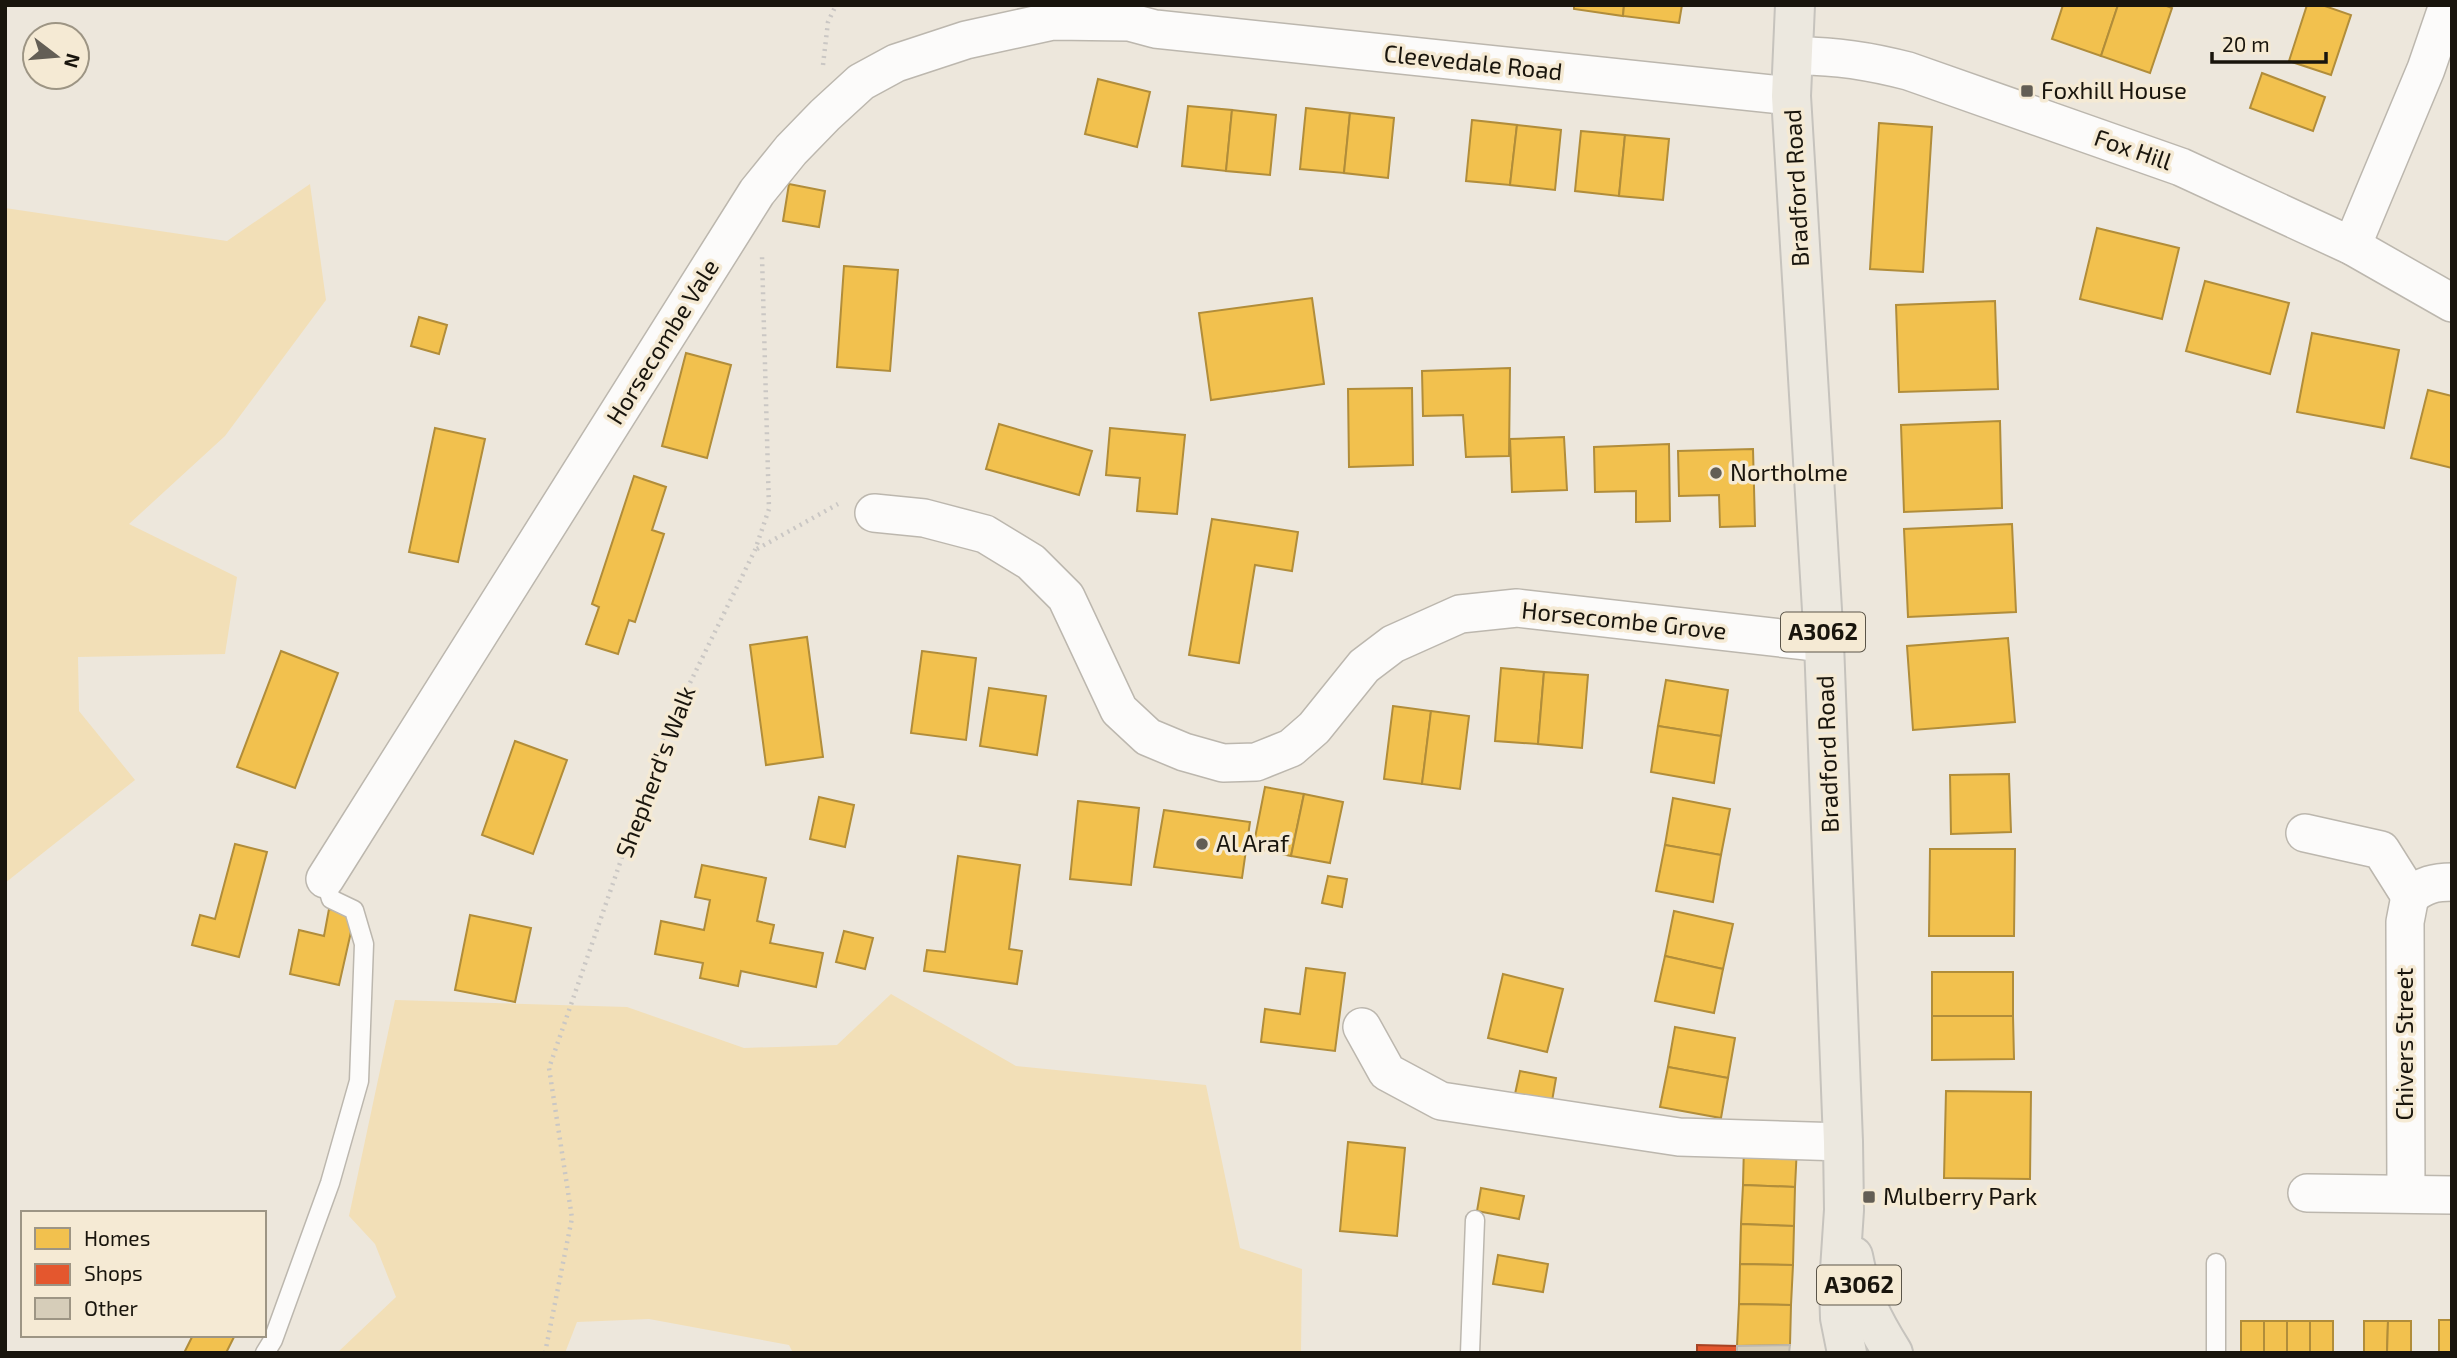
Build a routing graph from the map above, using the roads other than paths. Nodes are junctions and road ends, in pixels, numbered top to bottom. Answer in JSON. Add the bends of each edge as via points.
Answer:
{"nodes":[{"id":1,"x":1795,"y":5,"type":"edge"},
{"id":2,"x":2448,"y":5,"type":"edge"},
{"id":3,"x":1155,"y":29,"type":"joint"},
{"id":4,"x":1793,"y":55,"type":"junction"},
{"id":5,"x":1791,"y":96,"type":"junction"},
{"id":6,"x":2352,"y":246,"type":"junction"},
{"id":7,"x":2452,"y":303,"type":"edge"},
{"id":8,"x":874,"y":513,"type":"road end"},
{"id":9,"x":1824,"y":643,"type":"junction"},
{"id":10,"x":2305,"y":833,"type":"dead end"},
{"id":11,"x":325,"y":879,"type":"joint"},
{"id":12,"x":2452,"y":882,"type":"edge"},
{"id":13,"x":2410,"y":896,"type":"junction"},
{"id":14,"x":1362,"y":1027,"type":"dead end"},
{"id":15,"x":1843,"y":1142,"type":"junction"},
{"id":16,"x":2308,"y":1193,"type":"dead end"},
{"id":17,"x":2406,"y":1193,"type":"junction"},
{"id":18,"x":2452,"y":1195,"type":"edge"},
{"id":19,"x":1844,"y":1210,"type":"junction"},
{"id":20,"x":1475,"y":1220,"type":"dead end"},
{"id":21,"x":2216,"y":1263,"type":"dead end"},
{"id":22,"x":265,"y":1353,"type":"edge"},
{"id":23,"x":1470,"y":1353,"type":"edge"},
{"id":24,"x":1847,"y":1353,"type":"edge"},
{"id":25,"x":1893,"y":1353,"type":"edge"},
{"id":26,"x":2216,"y":1353,"type":"edge"}],
"edges":[{"from":1,"to":4,"type":"main road","name":"Bradford Road","number":"A3062"},
{"from":2,"to":6,"type":"street"},
{"from":3,"to":5,"type":"street","name":"Cleevedale Road"},
{"from":3,"to":11,"type":"street","name":"Horsecombe Vale","via":[[1129,22],[1053,21],[966,40],[896,63],[861,82],[816,124],[757,192]]},
{"from":4,"to":5,"type":"main road","name":"Bradford Road","number":"A3062"},
{"from":4,"to":6,"type":"street","name":"Fox Hill","via":[[1869,61],[1908,71],[2181,167]]},
{"from":5,"to":9,"type":"main road","name":"Bradford Road","number":"A3062"},
{"from":6,"to":7,"type":"street","name":"Fox Hill"},
{"from":8,"to":9,"type":"street","name":"Horsecombe Grove","via":[[924,518],[985,534],[1031,562],[1066,597],[1119,710],[1148,737],[1223,763],[1256,762],[1291,748],[1314,728],[1364,666],[1393,644],[1460,614],[1517,608]]},
{"from":9,"to":15,"type":"main road","name":"Bradford Road","number":"A3062"},
{"from":10,"to":13,"type":"street","via":[[2381,850]]},
{"from":11,"to":22,"type":"lane","via":[[331,899],[354,910],[364,944],[359,1081],[330,1183]]},
{"from":12,"to":13,"type":"street","via":[[2423,886]]},
{"from":13,"to":17,"type":"street","name":"Chivers Street","via":[[2405,922]]},
{"from":14,"to":15,"type":"street","via":[[1387,1072],[1441,1101],[1679,1137]]},
{"from":15,"to":19,"type":"main road","name":"Bradford Road","number":"A3062"},
{"from":16,"to":17,"type":"street"},
{"from":17,"to":18,"type":"street"},
{"from":19,"to":24,"type":"main road","name":"Bradford Road","number":"A3062","via":[[1839,1285]]},
{"from":19,"to":25,"type":"main road","name":"Bradford Road","number":"A3062","via":[[1859,1287]]},
{"from":20,"to":23,"type":"lane"},
{"from":21,"to":26,"type":"lane"}]}
